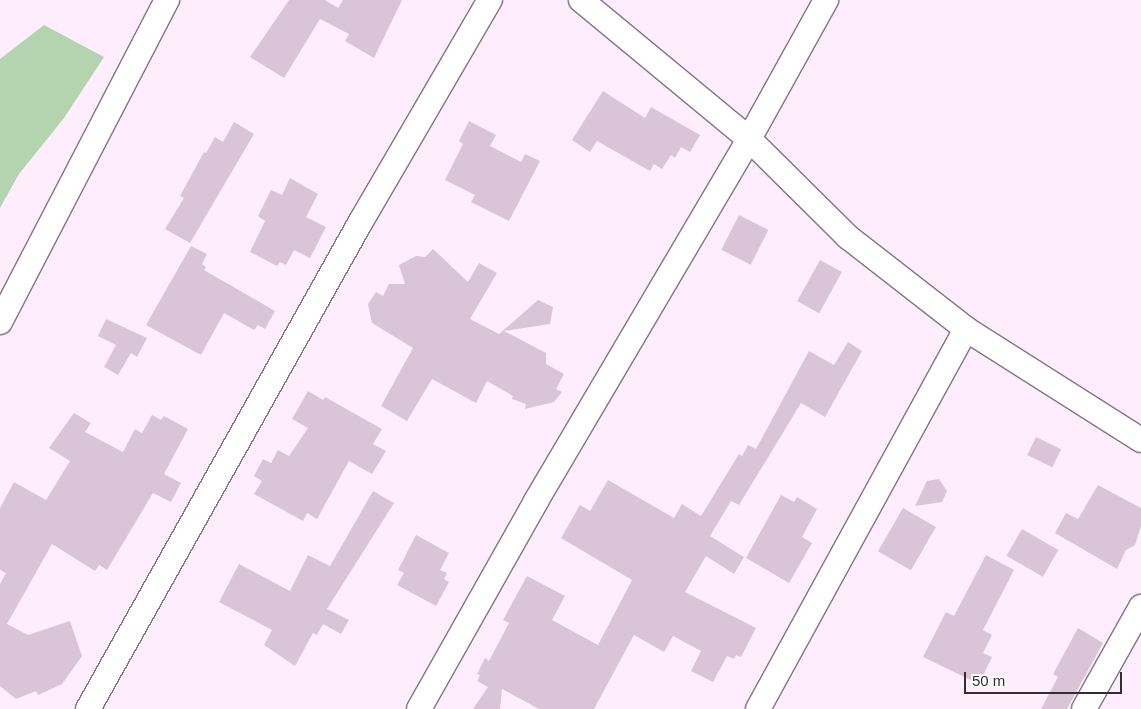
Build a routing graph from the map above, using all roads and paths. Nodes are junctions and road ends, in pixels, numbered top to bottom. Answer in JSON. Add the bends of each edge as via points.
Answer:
{"nodes":[{"id":1,"x":167,"y":0,"type":"edge"},
{"id":2,"x":490,"y":0,"type":"edge"},
{"id":3,"x":581,"y":0,"type":"edge"},
{"id":4,"x":826,"y":0,"type":"edge"},
{"id":5,"x":749,"y":139,"type":"junction"},
{"id":6,"x":0,"y":322,"type":"edge"},
{"id":7,"x":966,"y":329,"type":"junction"},
{"id":8,"x":1141,"y":440,"type":"edge"},
{"id":9,"x":1141,"y":607,"type":"edge"},
{"id":10,"x":88,"y":709,"type":"edge"},
{"id":11,"x":419,"y":709,"type":"edge"},
{"id":12,"x":758,"y":709,"type":"edge"},
{"id":13,"x":1084,"y":709,"type":"edge"}],
"edges":[{"from":1,"to":6,"type":"street"},
{"from":2,"to":10,"type":"street","via":[[360,223]]},
{"from":3,"to":5,"type":"street"},
{"from":4,"to":5,"type":"street"},
{"from":5,"to":7,"type":"street","via":[[848,237]]},
{"from":5,"to":11,"type":"street","via":[[536,501]]},
{"from":7,"to":8,"type":"street"},
{"from":7,"to":12,"type":"street","via":[[858,532]]},
{"from":9,"to":13,"type":"street"}]}
